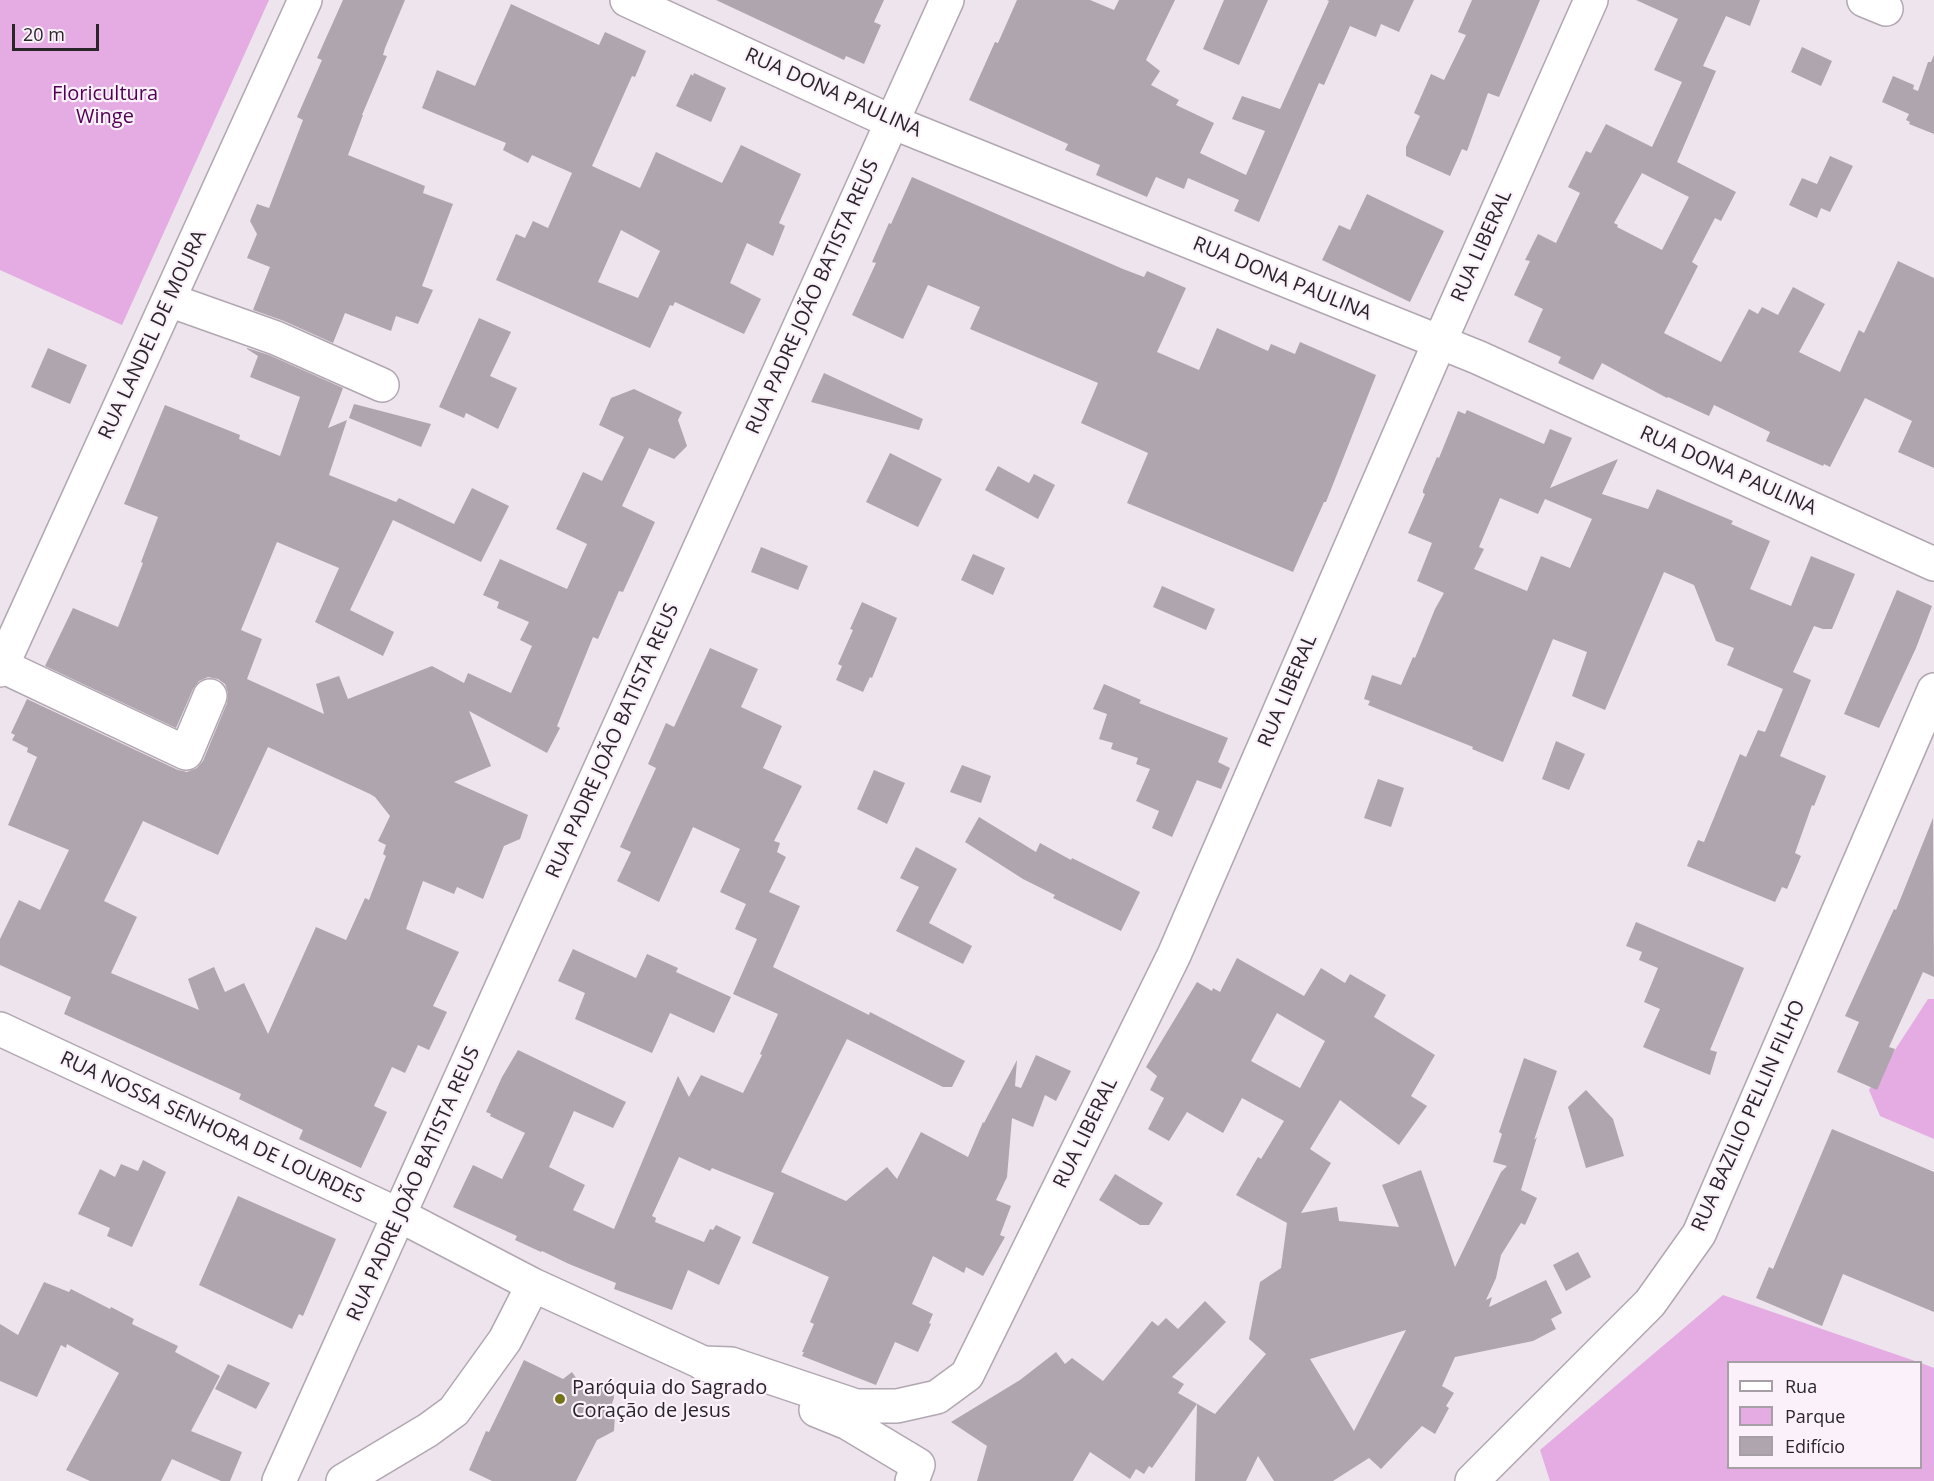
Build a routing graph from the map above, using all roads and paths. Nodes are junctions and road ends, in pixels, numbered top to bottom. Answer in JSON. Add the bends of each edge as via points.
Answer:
{"nodes":[{"id":1,"x":305,"y":0,"type":"edge"},
{"id":2,"x":627,"y":0,"type":"edge"},
{"id":3,"x":947,"y":0,"type":"edge"},
{"id":4,"x":1592,"y":0,"type":"edge"},
{"id":5,"x":892,"y":122,"type":"junction"},
{"id":6,"x":169,"y":300,"type":"junction"},
{"id":7,"x":1440,"y":341,"type":"junction"},
{"id":8,"x":382,"y":385,"type":"dead end"},
{"id":9,"x":1934,"y":564,"type":"edge"},
{"id":10,"x":1,"y":668,"type":"edge"},
{"id":11,"x":1934,"y":690,"type":"edge"},
{"id":12,"x":210,"y":696,"type":"dead end"},
{"id":13,"x":0,"y":1029,"type":"edge"},
{"id":14,"x":399,"y":1215,"type":"junction"},
{"id":15,"x":533,"y":1285,"type":"junction"},
{"id":16,"x":702,"y":1363,"type":"junction"},
{"id":17,"x":915,"y":1473,"type":"edge"},
{"id":18,"x":279,"y":1481,"type":"edge"},
{"id":19,"x":343,"y":1481,"type":"edge"},
{"id":20,"x":1472,"y":1481,"type":"edge"}],
"edges":[{"from":1,"to":6,"type":"street","name":"RUA LANDEL DE MOURA"},
{"from":2,"to":5,"type":"street","name":"RUA DONA PAULINA"},
{"from":3,"to":5,"type":"street","name":"RUA PADRE JOÃO BATISTA REUS"},
{"from":4,"to":7,"type":"street","name":"RUA LIBERAL"},
{"from":5,"to":7,"type":"street","name":"RUA DONA PAULINA"},
{"from":5,"to":14,"type":"street","name":"RUA PADRE JOÃO BATISTA REUS"},
{"from":6,"to":8,"type":"street","via":[[276,338]]},
{"from":6,"to":10,"type":"street","name":"RUA LANDEL DE MOURA"},
{"from":7,"to":9,"type":"street","name":"RUA DONA PAULINA"},
{"from":7,"to":16,"type":"street","name":"RUA LIBERAL","via":[[1174,955],[967,1375],[937,1397],[897,1406],[856,1406],[731,1364]]},
{"from":10,"to":12,"type":"street","via":[[186,753]]},
{"from":11,"to":20,"type":"street","name":"RUA BAZILIO PELLIN FILHO","via":[[1699,1234],[1650,1303]]},
{"from":13,"to":14,"type":"street","name":"RUA NOSSA SENHORA DE LOURDES"},
{"from":14,"to":15,"type":"street","name":"RUA NOSSA SENHORA DE LOURDES"},
{"from":14,"to":18,"type":"street","name":"RUA PADRE JOÃO BATISTA REUS"},
{"from":15,"to":16,"type":"street","name":"RUA NOSSA SENHORA DE LOURDES"},
{"from":15,"to":19,"type":"street","via":[[505,1340],[454,1411]]},
{"from":16,"to":17,"type":"street","name":"RUA NOSSA SENHORA DE LOURDES","via":[[848,1423]]}]}
